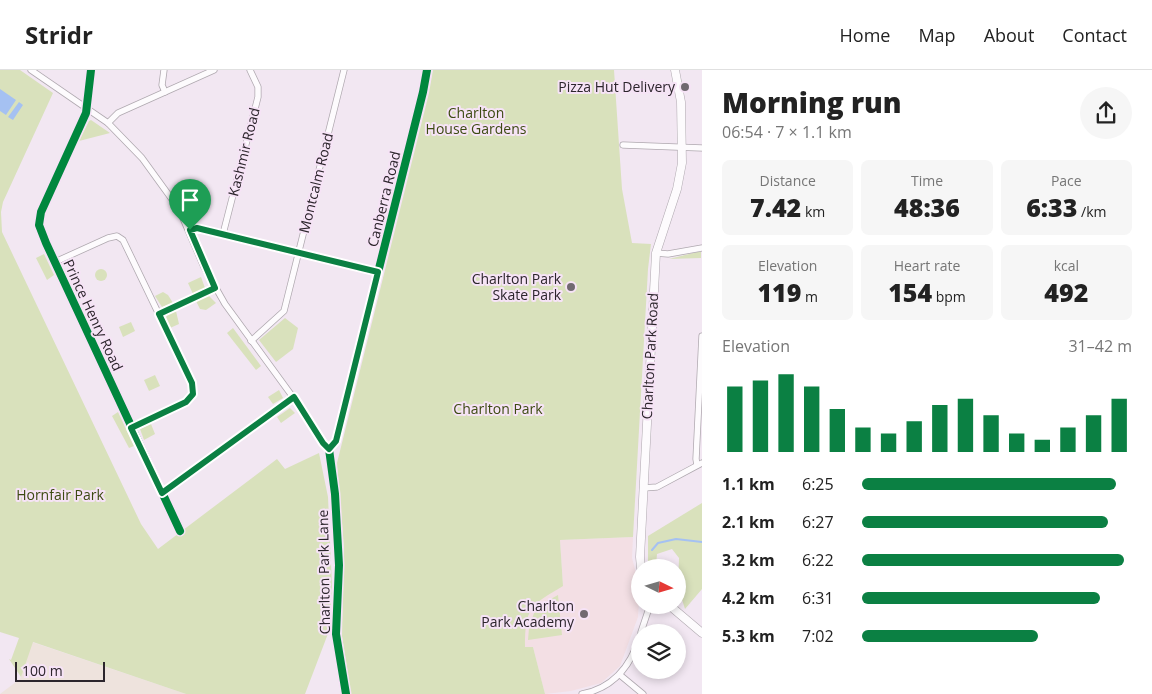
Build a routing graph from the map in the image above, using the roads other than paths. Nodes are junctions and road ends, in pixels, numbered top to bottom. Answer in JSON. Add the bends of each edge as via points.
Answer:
{"nodes":[{"id":1,"x":31,"y":70,"type":"edge"},
{"id":2,"x":92,"y":70,"type":"edge"},
{"id":3,"x":164,"y":70,"type":"edge"},
{"id":4,"x":214,"y":70,"type":"edge"},
{"id":5,"x":250,"y":70,"type":"edge"},
{"id":6,"x":344,"y":70,"type":"edge"},
{"id":7,"x":427,"y":70,"type":"edge"},
{"id":8,"x":674,"y":70,"type":"edge"},
{"id":9,"x":165,"y":92,"type":"junction"},
{"id":10,"x":88,"y":108,"type":"junction"},
{"id":11,"x":108,"y":122,"type":"junction"},
{"id":12,"x":624,"y":145,"type":"dead end"},
{"id":13,"x":682,"y":148,"type":"junction"},
{"id":14,"x":702,"y":148,"type":"edge"},
{"id":15,"x":190,"y":230,"type":"junction"},
{"id":16,"x":223,"y":234,"type":"junction"},
{"id":17,"x":702,"y":248,"type":"edge"},
{"id":18,"x":298,"y":252,"type":"junction"},
{"id":19,"x":656,"y":253,"type":"junction"},
{"id":20,"x":54,"y":262,"type":"junction"},
{"id":21,"x":378,"y":272,"type":"junction"},
{"id":22,"x":215,"y":288,"type":"junction"},
{"id":23,"x":159,"y":314,"type":"junction"},
{"id":24,"x":702,"y":336,"type":"edge"},
{"id":25,"x":251,"y":341,"type":"junction"},
{"id":26,"x":701,"y":381,"type":"edge"},
{"id":27,"x":294,"y":397,"type":"junction"},
{"id":28,"x":131,"y":428,"type":"junction"},
{"id":29,"x":329,"y":449,"type":"junction"},
{"id":30,"x":700,"y":464,"type":"edge"},
{"id":31,"x":643,"y":488,"type":"junction"},
{"id":32,"x":162,"y":493,"type":"junction"},
{"id":33,"x":180,"y":531,"type":"dead end"},
{"id":34,"x":640,"y":559,"type":"edge"},
{"id":35,"x":680,"y":614,"type":"edge"},
{"id":36,"x":702,"y":633,"type":"edge"},
{"id":37,"x":631,"y":658,"type":"edge"},
{"id":38,"x":620,"y":675,"type":"junction"},
{"id":39,"x":604,"y":691,"type":"edge"},
{"id":40,"x":346,"y":694,"type":"edge"},
{"id":41,"x":582,"y":694,"type":"edge"},
{"id":42,"x":643,"y":694,"type":"edge"}],
"edges":[{"from":1,"to":10,"type":"street"},
{"from":2,"to":10,"type":"street","name":"Prince Henry Road"},
{"from":3,"to":9,"type":"street","via":[[162,85]]},
{"from":4,"to":9,"type":"street"},
{"from":5,"to":16,"type":"street","name":"Kashmir Road","via":[[258,87],[258,97]]},
{"from":6,"to":18,"type":"street","name":"Montcalm Road"},
{"from":7,"to":21,"type":"street","name":"Canberra Road"},
{"from":8,"to":13,"type":"main road","name":"Charlton Park Road","via":[[681,102]]},
{"from":9,"to":11,"type":"street","via":[[118,113]]},
{"from":10,"to":11,"type":"street"},
{"from":10,"to":20,"type":"street","name":"Prince Henry Road","via":[[40,218],[41,233]]},
{"from":11,"to":15,"type":"street","via":[[142,158],[174,200]]},
{"from":12,"to":13,"type":"street"},
{"from":13,"to":14,"type":"street"},
{"from":13,"to":19,"type":"main road","name":"Charlton Park Road","via":[[678,184]]},
{"from":15,"to":16,"type":"street","via":[[197,228]]},
{"from":15,"to":22,"type":"street"},
{"from":16,"to":18,"type":"street"},
{"from":17,"to":19,"type":"street"},
{"from":18,"to":21,"type":"street"},
{"from":18,"to":25,"type":"street","name":"Montcalm Road","via":[[284,310]]},
{"from":19,"to":31,"type":"main road","name":"Charlton Park Road"},
{"from":20,"to":23,"type":"street","via":[[108,238],[120,238],[126,243]]},
{"from":20,"to":28,"type":"street","name":"Prince Henry Road"},
{"from":21,"to":29,"type":"street","name":"Canberra Road","via":[[336,441]]},
{"from":22,"to":23,"type":"street"},
{"from":22,"to":25,"type":"street"},
{"from":23,"to":28,"type":"street","via":[[192,383],[193,394],[186,402]]},
{"from":24,"to":26,"type":"street"},
{"from":25,"to":27,"type":"street"},
{"from":26,"to":30,"type":"street","via":[[696,459]]},
{"from":27,"to":29,"type":"street"},
{"from":27,"to":32,"type":"street"},
{"from":28,"to":32,"type":"street","name":"Prince Henry Road"},
{"from":29,"to":40,"type":"street","name":"Charlton Park Lane","via":[[338,544],[336,634]]},
{"from":30,"to":31,"type":"street","via":[[657,487]]},
{"from":31,"to":34,"type":"main road","name":"Charlton Park Road"},
{"from":32,"to":33,"type":"street","name":"Prince Henry Road"},
{"from":35,"to":36,"type":"main road"},
{"from":37,"to":38,"type":"street"},
{"from":38,"to":39,"type":"street"},
{"from":38,"to":42,"type":"street"},
{"from":39,"to":41,"type":"street"}]}
